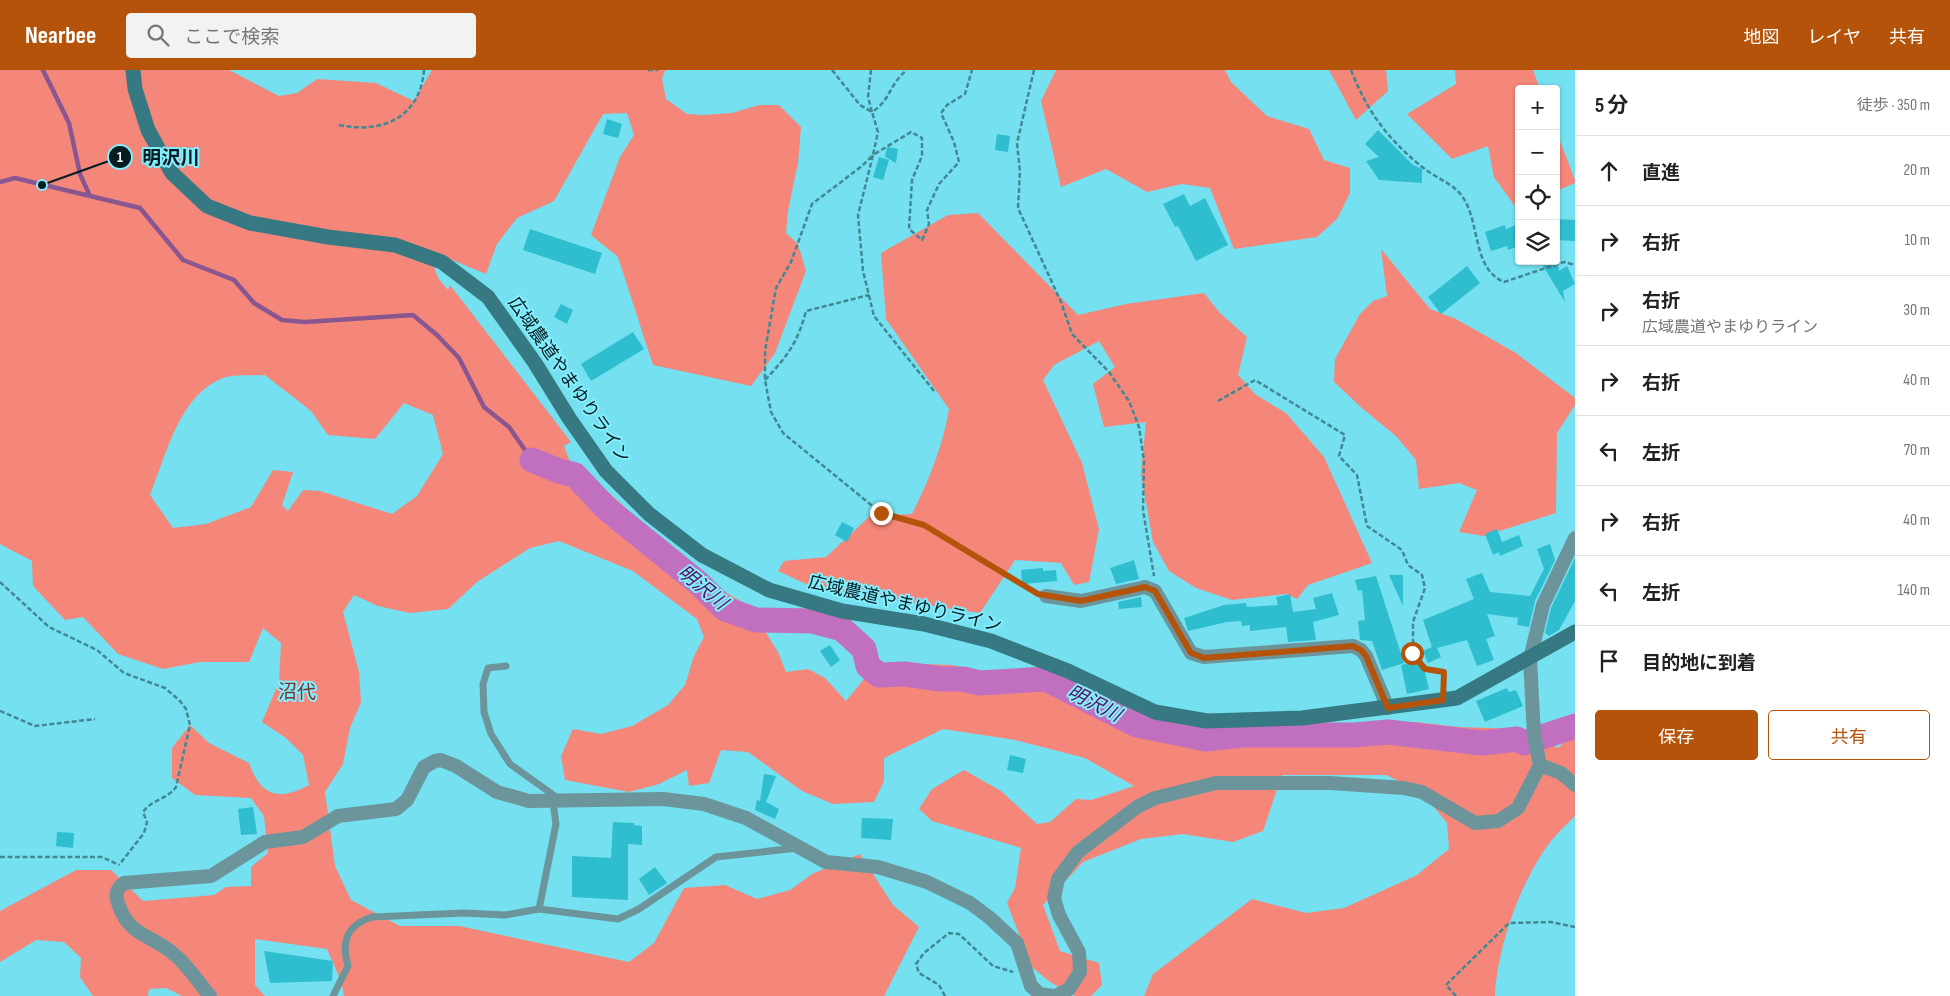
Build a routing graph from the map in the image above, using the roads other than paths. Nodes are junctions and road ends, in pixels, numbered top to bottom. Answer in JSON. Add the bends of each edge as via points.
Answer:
{"nodes":[{"id":1,"x":133,"y":70,"type":"edge"},
{"id":2,"x":1575,"y":538,"type":"edge"},
{"id":3,"x":1046,"y":596,"type":"road end"},
{"id":4,"x":1575,"y":632,"type":"edge"},
{"id":5,"x":1530,"y":659,"type":"junction"},
{"id":6,"x":506,"y":666,"type":"dead end"},
{"id":7,"x":1388,"y":708,"type":"junction"},
{"id":8,"x":1540,"y":765,"type":"junction"},
{"id":9,"x":1575,"y":785,"type":"edge"},
{"id":10,"x":558,"y":802,"type":"junction"},
{"id":11,"x":800,"y":847,"type":"junction"},
{"id":12,"x":539,"y":909,"type":"junction"},
{"id":13,"x":210,"y":996,"type":"edge"},
{"id":14,"x":332,"y":996,"type":"edge"},
{"id":15,"x":1054,"y":996,"type":"edge"}],
"edges":[{"from":1,"to":7,"type":"street","name":"広域農道やまゆりライン","via":[[135,89],[148,130],[172,173],[207,206],[250,223],[395,245],[442,262],[488,297],[606,470],[643,508],[702,555],[761,585],[842,611],[924,624],[991,641],[1068,671],[1155,712],[1207,721],[1302,718]]},
{"from":2,"to":5,"type":"street","via":[[1542,605]]},
{"from":3,"to":7,"type":"street","via":[[1081,601],[1145,587],[1155,591],[1191,653],[1204,658],[1353,646],[1361,650]]},
{"from":4,"to":5,"type":"street","name":"広域農道やまゆりライン"},
{"from":5,"to":7,"type":"street","name":"広域農道やまゆりライン","via":[[1457,698]]},
{"from":5,"to":8,"type":"street","via":[[1534,736]]},
{"from":6,"to":10,"type":"lane","via":[[488,668],[483,684],[484,712],[491,734],[510,764]]},
{"from":8,"to":9,"type":"street","via":[[1561,773]]},
{"from":8,"to":15,"type":"street","via":[[1518,808],[1498,821],[1482,823],[1475,823],[1422,792],[1404,788],[1330,783],[1216,784],[1155,798],[1137,807],[1078,852],[1058,879],[1054,898],[1059,915],[1079,952],[1080,972],[1069,989]]},
{"from":10,"to":11,"type":"street","via":[[663,799],[704,804],[746,818]]},
{"from":10,"to":12,"type":"lane"},
{"from":10,"to":13,"type":"street","via":[[529,801],[503,795],[449,762],[435,760],[424,767],[407,800],[396,809],[338,816],[303,838],[265,842],[212,876],[124,883],[118,888],[116,899],[124,920],[177,956]]},
{"from":11,"to":12,"type":"lane","via":[[716,857],[639,909],[618,919]]},
{"from":11,"to":15,"type":"street","via":[[826,862],[878,867],[928,882],[970,903],[1017,943],[1031,986],[1040,994]]},
{"from":12,"to":14,"type":"lane","via":[[505,915],[464,913],[365,919],[350,930],[344,950],[348,966]]}]}
